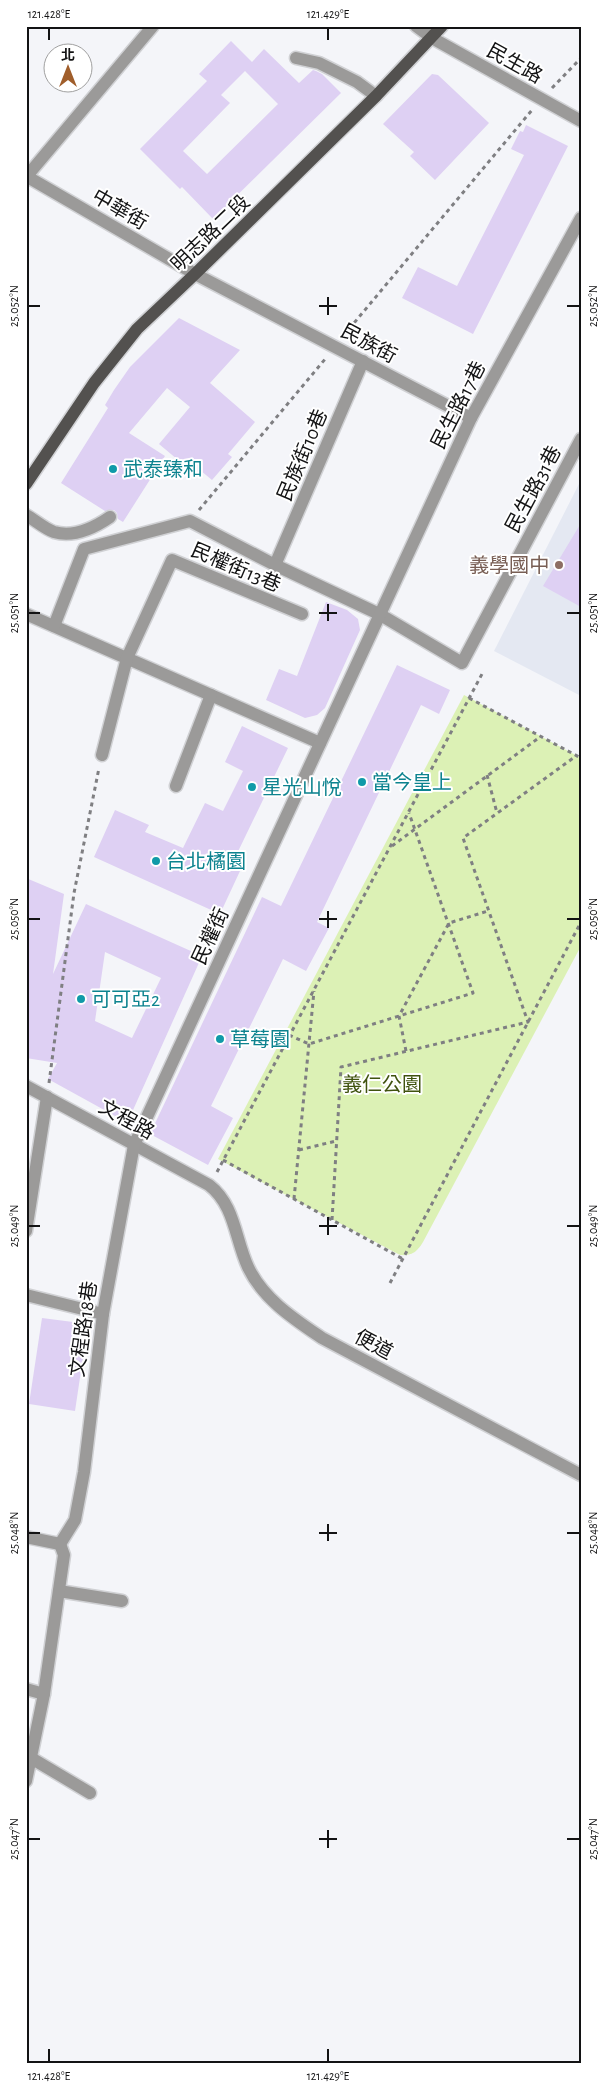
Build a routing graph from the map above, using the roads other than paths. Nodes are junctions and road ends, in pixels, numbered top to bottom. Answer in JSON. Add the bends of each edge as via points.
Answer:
{"nodes":[{"id":1,"x":153,"y":26,"type":"edge"},
{"id":2,"x":416,"y":26,"type":"edge"},
{"id":3,"x":442,"y":26,"type":"edge"},
{"id":4,"x":432,"y":38,"type":"junction"},
{"id":5,"x":296,"y":58,"type":"dead end"},
{"id":6,"x":376,"y":96,"type":"junction"},
{"id":7,"x":581,"y":121,"type":"edge"},
{"id":8,"x":27,"y":176,"type":"edge"},
{"id":9,"x":581,"y":218,"type":"edge"},
{"id":10,"x":196,"y":274,"type":"junction"},
{"id":11,"x":363,"y":361,"type":"junction"},
{"id":12,"x":471,"y":418,"type":"junction"},
{"id":13,"x":581,"y":439,"type":"edge"},
{"id":14,"x":26,"y":484,"type":"edge"},
{"id":15,"x":26,"y":515,"type":"edge"},
{"id":16,"x":110,"y":517,"type":"dead end"},
{"id":17,"x":274,"y":565,"type":"junction"},
{"id":18,"x":26,"y":614,"type":"edge"},
{"id":19,"x":302,"y":614,"type":"dead end"},
{"id":20,"x":379,"y":614,"type":"junction"},
{"id":21,"x":54,"y":626,"type":"junction"},
{"id":22,"x":127,"y":658,"type":"junction"},
{"id":23,"x":211,"y":694,"type":"junction"},
{"id":24,"x":320,"y":743,"type":"junction"},
{"id":25,"x":102,"y":755,"type":"road end"},
{"id":26,"x":176,"y":786,"type":"dead end"},
{"id":27,"x":26,"y":1086,"type":"edge"},
{"id":28,"x":47,"y":1097,"type":"junction"},
{"id":29,"x":134,"y":1145,"type":"junction"},
{"id":30,"x":210,"y":1185,"type":"joint"},
{"id":31,"x":26,"y":1231,"type":"edge"},
{"id":32,"x":26,"y":1295,"type":"edge"},
{"id":33,"x":103,"y":1314,"type":"junction"},
{"id":34,"x":581,"y":1475,"type":"edge"},
{"id":35,"x":26,"y":1538,"type":"edge"},
{"id":36,"x":60,"y":1544,"type":"junction"},
{"id":37,"x":59,"y":1591,"type":"junction"},
{"id":38,"x":122,"y":1601,"type":"dead end"},
{"id":39,"x":26,"y":1689,"type":"edge"},
{"id":40,"x":44,"y":1694,"type":"junction"},
{"id":41,"x":28,"y":1756,"type":"edge"},
{"id":42,"x":26,"y":1781,"type":"edge"},
{"id":43,"x":90,"y":1794,"type":"dead end"}],
"edges":[{"from":1,"to":8,"type":"street"},
{"from":2,"to":4,"type":"street","name":"民生路"},
{"from":3,"to":4,"type":"main road","name":"明志路二段"},
{"from":4,"to":6,"type":"main road","name":"明志路二段"},
{"from":4,"to":7,"type":"street","name":"民生路"},
{"from":5,"to":6,"type":"street","via":[[320,62]]},
{"from":6,"to":10,"type":"main road","name":"明志路二段"},
{"from":8,"to":10,"type":"street","name":"中華街"},
{"from":9,"to":12,"type":"street","name":"民生路17巷"},
{"from":10,"to":11,"type":"street","name":"民族街"},
{"from":10,"to":14,"type":"main road","name":"明志路二段","via":[[137,329],[94,383]]},
{"from":11,"to":12,"type":"street","name":"民族街"},
{"from":11,"to":17,"type":"street","name":"民族街10巷"},
{"from":12,"to":20,"type":"street","name":"民生路17巷"},
{"from":13,"to":20,"type":"street","name":"民生路31巷","via":[[462,663]]},
{"from":15,"to":16,"type":"street","via":[[54,532],[76,534]]},
{"from":17,"to":20,"type":"street"},
{"from":17,"to":21,"type":"street","via":[[190,521],[84,550]]},
{"from":18,"to":21,"type":"street"},
{"from":19,"to":22,"type":"street","name":"民權街13巷","via":[[172,560]]},
{"from":20,"to":24,"type":"street","name":"民權街"},
{"from":21,"to":22,"type":"street"},
{"from":22,"to":23,"type":"street"},
{"from":22,"to":25,"type":"street"},
{"from":23,"to":24,"type":"street"},
{"from":23,"to":26,"type":"street"},
{"from":24,"to":29,"type":"street","name":"民權街"},
{"from":27,"to":28,"type":"street","name":"文程路"},
{"from":28,"to":29,"type":"street","name":"文程路"},
{"from":28,"to":31,"type":"street"},
{"from":29,"to":30,"type":"street","name":"文程路"},
{"from":29,"to":33,"type":"street","name":"文程路18巷"},
{"from":30,"to":34,"type":"street","name":"便道","via":[[227,1204],[248,1268],[264,1292],[289,1315],[322,1338]]},
{"from":32,"to":33,"type":"street"},
{"from":33,"to":36,"type":"street","name":"文程路18巷","via":[[84,1472],[75,1520]]},
{"from":35,"to":36,"type":"street"},
{"from":36,"to":37,"type":"street","via":[[64,1555]]},
{"from":37,"to":38,"type":"street"},
{"from":37,"to":40,"type":"street"},
{"from":39,"to":40,"type":"street"},
{"from":40,"to":41,"type":"street"},
{"from":41,"to":42,"type":"street"},
{"from":41,"to":43,"type":"street"}]}
